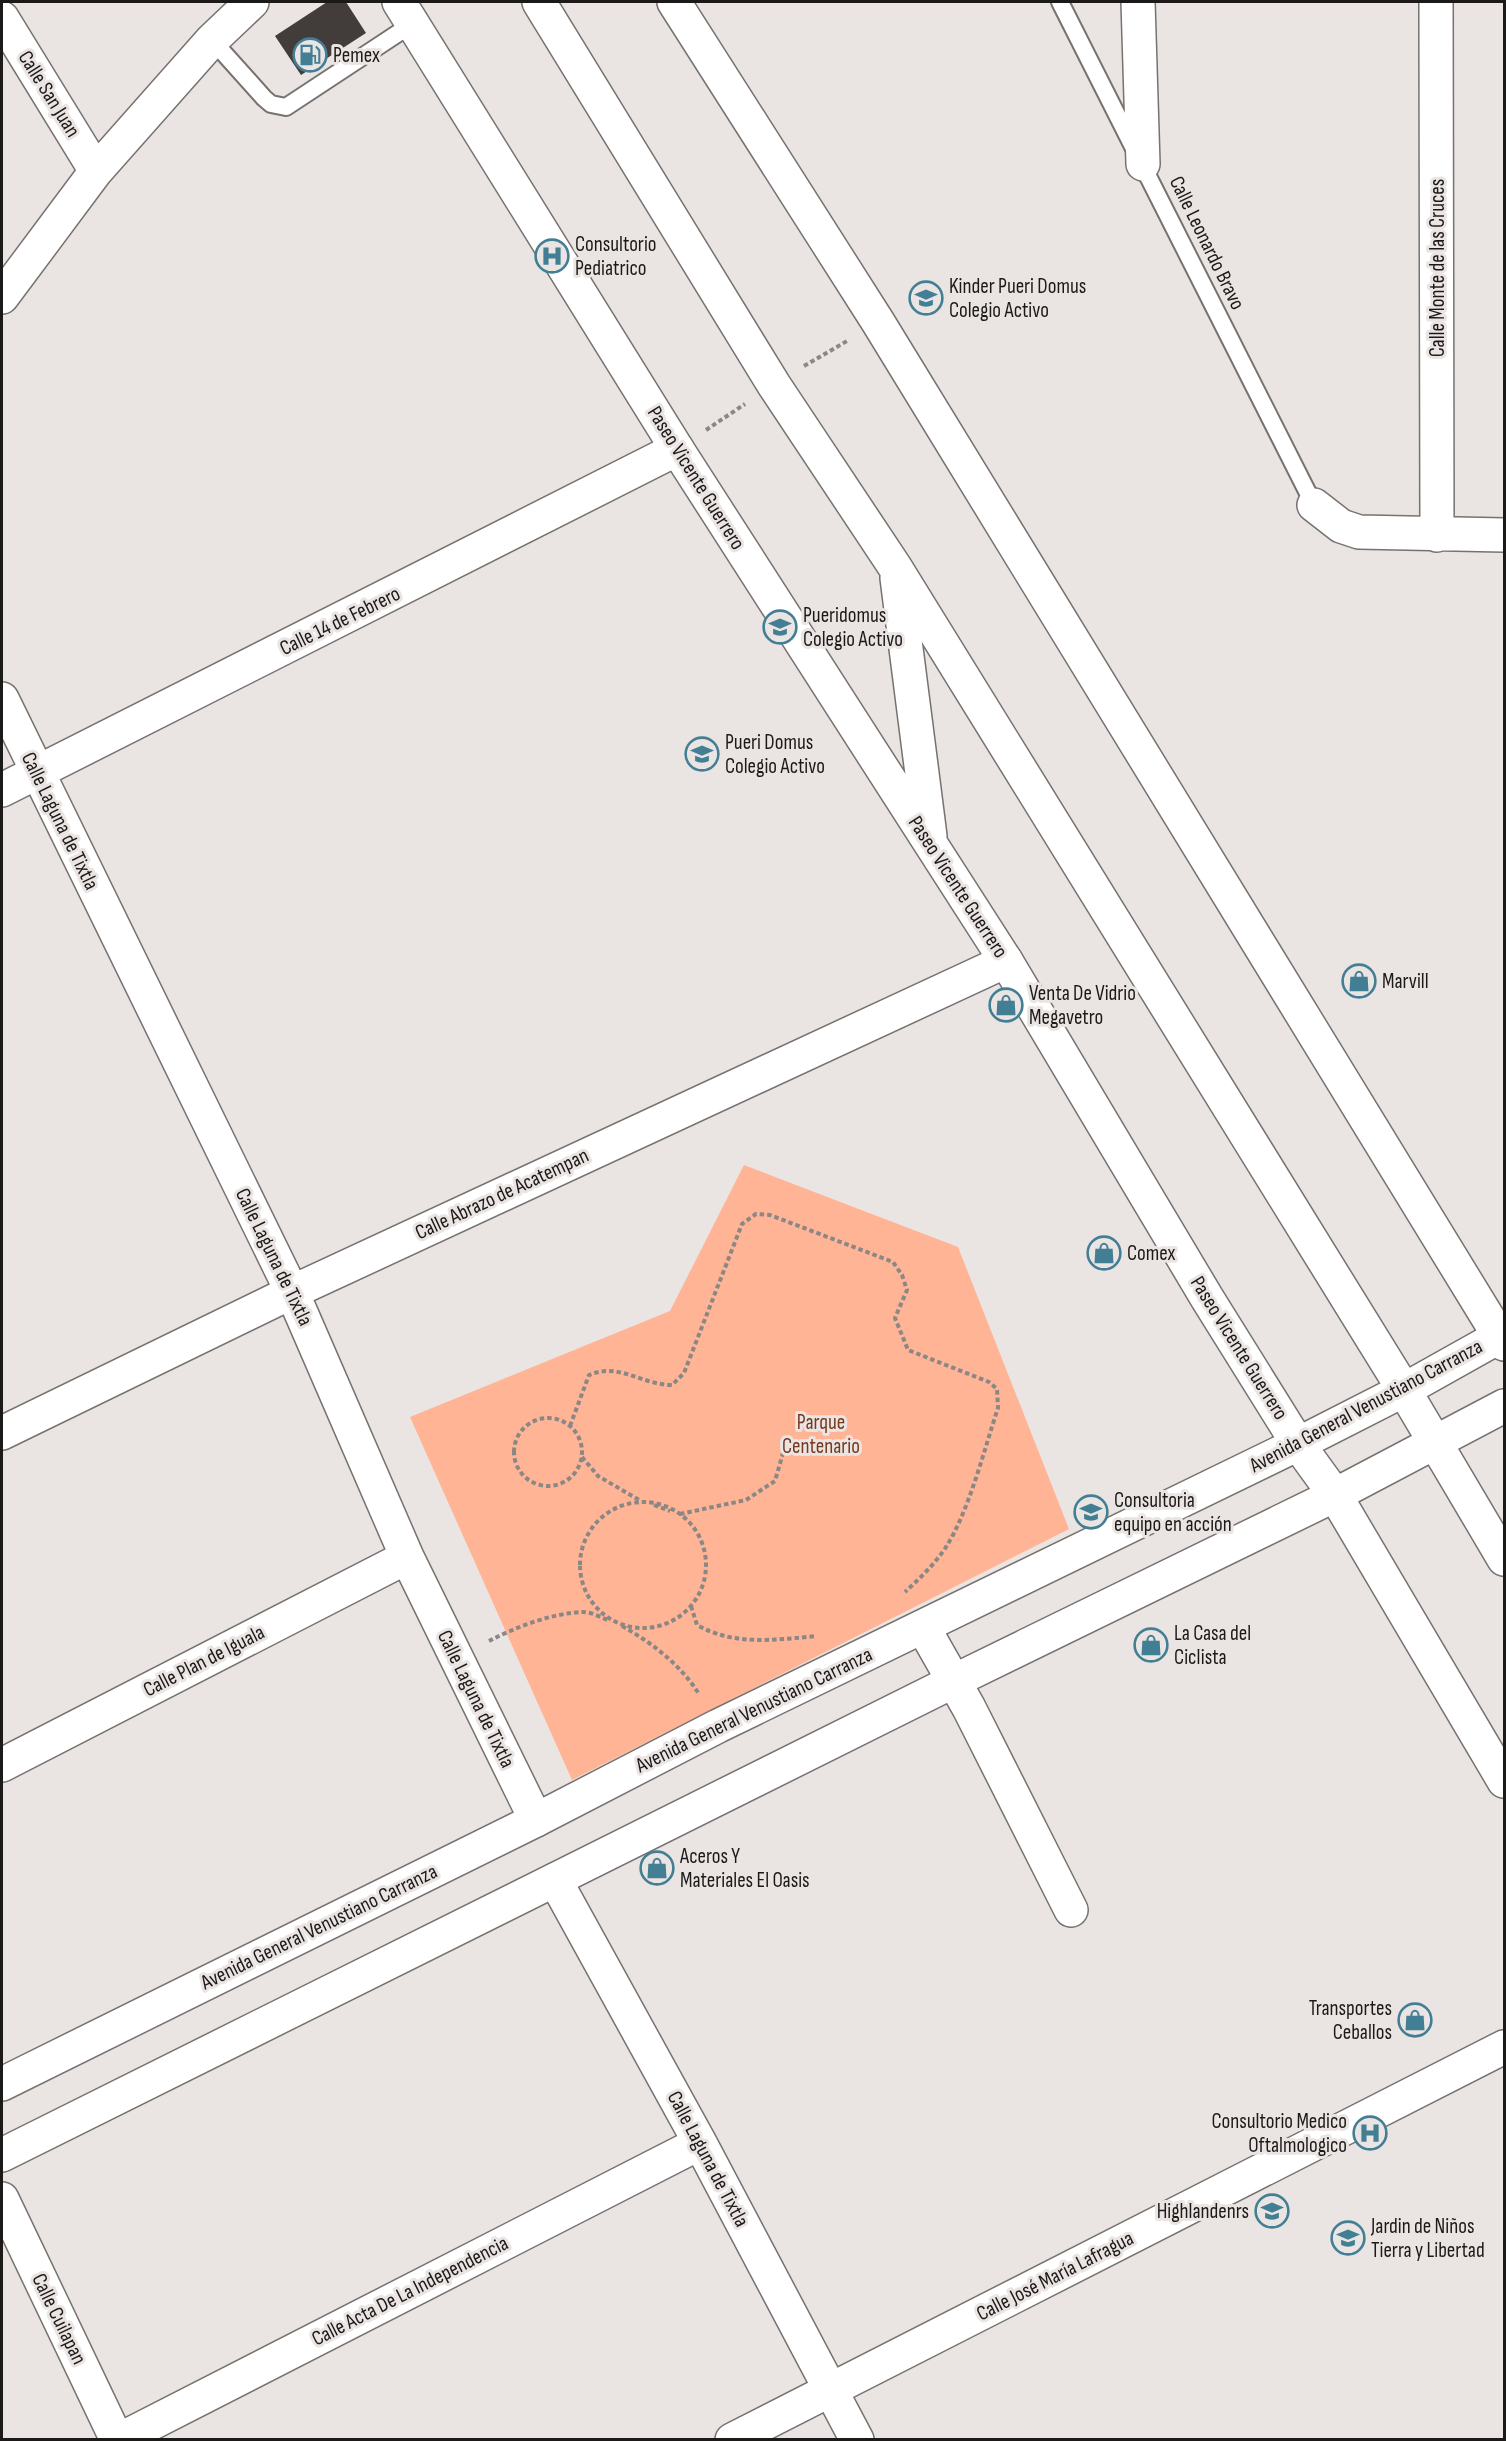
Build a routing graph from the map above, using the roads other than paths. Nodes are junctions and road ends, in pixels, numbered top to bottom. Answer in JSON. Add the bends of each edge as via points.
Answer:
{"nodes":[{"id":1,"x":252,"y":2,"type":"edge"},
{"id":2,"x":539,"y":2,"type":"edge"},
{"id":3,"x":674,"y":2,"type":"edge"},
{"id":4,"x":1060,"y":2,"type":"edge"},
{"id":5,"x":1138,"y":2,"type":"edge"},
{"id":6,"x":1436,"y":2,"type":"edge"},
{"id":7,"x":405,"y":13,"type":"edge"},
{"id":8,"x":2,"y":18,"type":"edge"},
{"id":9,"x":212,"y":40,"type":"junction"},
{"id":10,"x":1143,"y":164,"type":"junction"},
{"id":11,"x":96,"y":171,"type":"junction"},
{"id":12,"x":2,"y":297,"type":"edge"},
{"id":13,"x":677,"y":449,"type":"junction"},
{"id":14,"x":1314,"y":505,"type":"joint"},
{"id":15,"x":1437,"y":535,"type":"junction"},
{"id":16,"x":1504,"y":536,"type":"edge"},
{"id":17,"x":895,"y":567,"type":"junction"},
{"id":18,"x":2,"y":699,"type":"edge"},
{"id":19,"x":35,"y":771,"type":"junction"},
{"id":20,"x":2,"y":790,"type":"edge"},
{"id":21,"x":931,"y":844,"type":"junction"},
{"id":22,"x":1006,"y":961,"type":"junction"},
{"id":23,"x":292,"y":1292,"type":"junction"},
{"id":24,"x":1503,"y":1338,"type":"edge"},
{"id":25,"x":1404,"y":1390,"type":"junction"},
{"id":26,"x":1504,"y":1406,"type":"edge"},
{"id":27,"x":2,"y":1433,"type":"edge"},
{"id":28,"x":1434,"y":1442,"type":"junction"},
{"id":29,"x":1298,"y":1444,"type":"junction"},
{"id":30,"x":1335,"y":1495,"type":"junction"},
{"id":31,"x":407,"y":1557,"type":"junction"},
{"id":32,"x":1504,"y":1559,"type":"edge"},
{"id":33,"x":923,"y":1627,"type":"junction"},
{"id":34,"x":954,"y":1681,"type":"junction"},
{"id":35,"x":2,"y":1765,"type":"edge"},
{"id":36,"x":1504,"y":1781,"type":"edge"},
{"id":37,"x":536,"y":1820,"type":"junction"},
{"id":38,"x":555,"y":1881,"type":"junction"},
{"id":39,"x":1071,"y":1910,"type":"dead end"},
{"id":40,"x":1504,"y":2047,"type":"edge"},
{"id":41,"x":2,"y":2084,"type":"edge"},
{"id":42,"x":700,"y":2143,"type":"junction"},
{"id":43,"x":2,"y":2155,"type":"edge"},
{"id":44,"x":2,"y":2199,"type":"edge"},
{"id":45,"x":830,"y":2391,"type":"junction"},
{"id":46,"x":118,"y":2439,"type":"edge"},
{"id":47,"x":732,"y":2439,"type":"edge"},
{"id":48,"x":857,"y":2439,"type":"edge"}],
"edges":[{"from":1,"to":9,"type":"main road"},
{"from":2,"to":17,"type":"main road","via":[[774,385]]},
{"from":3,"to":24,"type":"main road","via":[[878,322]]},
{"from":4,"to":10,"type":"lane","name":"Calle Leonardo Bravo"},
{"from":5,"to":10,"type":"main road"},
{"from":6,"to":15,"type":"main road","name":"Calle Monte de las Cruces"},
{"from":7,"to":9,"type":"lane","via":[[286,107],[264,98]]},
{"from":7,"to":13,"type":"main road","name":"Paseo Vicente Guerrero"},
{"from":8,"to":11,"type":"main road","name":"Calle San Juan"},
{"from":9,"to":11,"type":"main road"},
{"from":10,"to":14,"type":"lane","name":"Calle Leonardo Bravo"},
{"from":11,"to":12,"type":"main road"},
{"from":13,"to":19,"type":"main road","name":"Calle 14 de Febrero"},
{"from":13,"to":21,"type":"main road","name":"Paseo Vicente Guerrero"},
{"from":14,"to":15,"type":"main road","via":[[1341,526],[1359,532]]},
{"from":15,"to":16,"type":"main road"},
{"from":17,"to":21,"type":"main road"},
{"from":17,"to":25,"type":"main road"},
{"from":18,"to":19,"type":"main road","name":"Calle Laguna de Tixtla"},
{"from":19,"to":20,"type":"main road","name":"Calle 14 de Febrero"},
{"from":19,"to":23,"type":"main road","name":"Calle Laguna de Tixtla"},
{"from":21,"to":22,"type":"main road","name":"Paseo Vicente Guerrero"},
{"from":22,"to":23,"type":"main road","name":"Calle Abrazo de Acatempan"},
{"from":22,"to":29,"type":"main road","name":"Paseo Vicente Guerrero"},
{"from":23,"to":27,"type":"main road","name":"Calle Abrazo de Acatempan"},
{"from":23,"to":31,"type":"main road","name":"Calle Laguna de Tixtla"},
{"from":24,"to":25,"type":"main road","name":"Avenida General Venustiano Carranza"},
{"from":25,"to":28,"type":"main road"},
{"from":25,"to":29,"type":"main road","name":"Avenida General Venustiano Carranza"},
{"from":26,"to":28,"type":"main road"},
{"from":28,"to":30,"type":"main road"},
{"from":28,"to":32,"type":"main road"},
{"from":29,"to":30,"type":"main road","name":"Paseo Vicente Guerrero"},
{"from":29,"to":33,"type":"main road","name":"Avenida General Venustiano Carranza"},
{"from":30,"to":34,"type":"main road"},
{"from":30,"to":36,"type":"main road","name":"Paseo Vicente Guerrero"},
{"from":31,"to":35,"type":"main road","name":"Calle Plan de Iguala"},
{"from":31,"to":37,"type":"main road","name":"Calle Laguna de Tixtla"},
{"from":33,"to":34,"type":"main road"},
{"from":33,"to":37,"type":"main road","name":"Avenida General Venustiano Carranza"},
{"from":34,"to":38,"type":"main road"},
{"from":34,"to":39,"type":"main road"},
{"from":37,"to":41,"type":"main road","name":"Avenida General Venustiano Carranza"},
{"from":38,"to":42,"type":"main road","name":"Calle Laguna de Tixtla"},
{"from":38,"to":43,"type":"main road"},
{"from":40,"to":45,"type":"main road","name":"Calle José María Lafragua"},
{"from":42,"to":45,"type":"main road","name":"Calle Laguna de Tixtla"},
{"from":42,"to":46,"type":"main road","name":"Calle Acta De La Independencia"},
{"from":44,"to":46,"type":"main road","name":"Calle Cuilapan"},
{"from":45,"to":47,"type":"main road","name":"Calle José María Lafragua"},
{"from":45,"to":48,"type":"main road","name":"Calle Laguna de Tixtla"}]}
